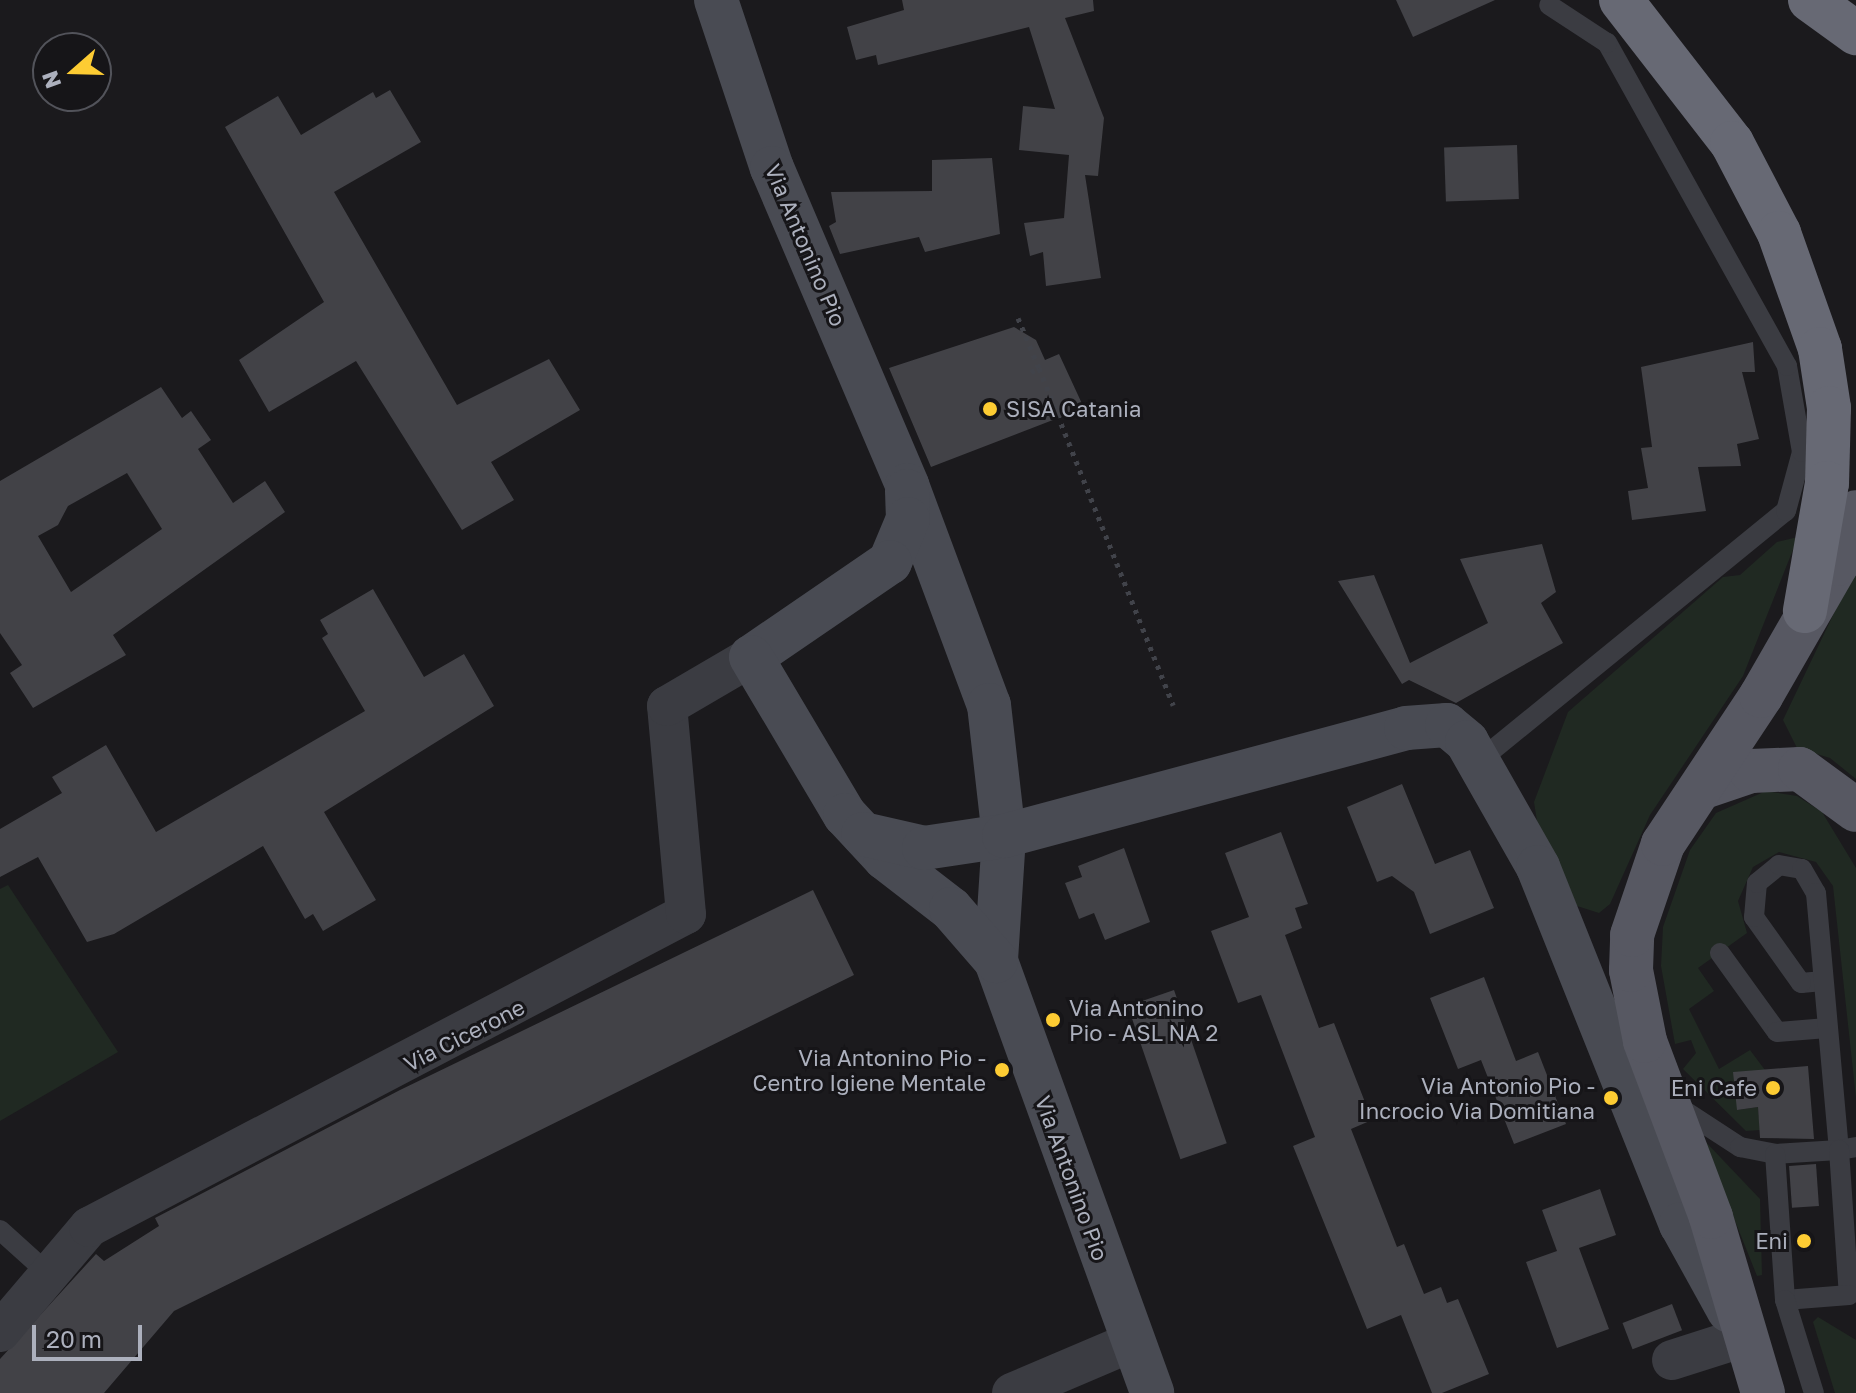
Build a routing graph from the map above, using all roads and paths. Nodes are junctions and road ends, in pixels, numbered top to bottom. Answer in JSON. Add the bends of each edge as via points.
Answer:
{"nodes":[{"id":1,"x":716,"y":0,"type":"edge"},
{"id":2,"x":1621,"y":0,"type":"edge"},
{"id":3,"x":1810,"y":0,"type":"edge"},
{"id":4,"x":1854,"y":0,"type":"edge"},
{"id":5,"x":1549,"y":5,"type":"dead end"},
{"id":6,"x":1856,"y":36,"type":"edge"},
{"id":7,"x":1018,"y":318,"type":"dead end"},
{"id":8,"x":1039,"y":368,"type":"junction"},
{"id":9,"x":1031,"y":372,"type":"dead end"},
{"id":10,"x":907,"y":485,"type":"junction"},
{"id":11,"x":1856,"y":512,"type":"edge"},
{"id":12,"x":869,"y":579,"type":"junction"},
{"id":13,"x":952,"y":606,"type":"junction"},
{"id":14,"x":1805,"y":611,"type":"junction"},
{"id":15,"x":751,"y":657,"type":"junction"},
{"id":16,"x":1173,"y":705,"type":"dead end"},
{"id":17,"x":1479,"y":761,"type":"junction"},
{"id":18,"x":1000,"y":762,"type":"junction"},
{"id":19,"x":1701,"y":788,"type":"junction"},
{"id":20,"x":1856,"y":810,"type":"edge"},
{"id":21,"x":863,"y":834,"type":"junction"},
{"id":22,"x":1004,"y":836,"type":"junction"},
{"id":23,"x":1720,"y":953,"type":"dead end"},
{"id":24,"x":996,"y":961,"type":"junction"},
{"id":25,"x":1823,"y":981,"type":"junction"},
{"id":26,"x":1827,"y":1028,"type":"junction"},
{"id":27,"x":1667,"y":1101,"type":"junction"},
{"id":28,"x":1847,"y":1148,"type":"edge"},
{"id":29,"x":1775,"y":1154,"type":"junction"},
{"id":30,"x":0,"y":1230,"type":"edge"},
{"id":31,"x":50,"y":1275,"type":"junction"},
{"id":32,"x":1853,"y":1298,"type":"edge"},
{"id":33,"x":1785,"y":1300,"type":"junction"},
{"id":34,"x":0,"y":1332,"type":"edge"},
{"id":35,"x":1744,"y":1337,"type":"junction"},
{"id":36,"x":1134,"y":1341,"type":"junction"},
{"id":37,"x":1672,"y":1360,"type":"dead end"},
{"id":38,"x":1012,"y":1393,"type":"edge"},
{"id":39,"x":1152,"y":1393,"type":"edge"},
{"id":40,"x":1763,"y":1393,"type":"edge"},
{"id":41,"x":1814,"y":1393,"type":"edge"}],
"edges":[{"from":1,"to":10,"type":"street","name":"Via Antonino Pio","via":[[772,168]]},
{"from":2,"to":14,"type":"highway","via":[[1732,143],[1779,233],[1820,349],[1829,408],[1827,483]]},
{"from":3,"to":6,"type":"highway","bridge":true},
{"from":4,"to":6,"type":"main road"},
{"from":5,"to":17,"type":"lane","via":[[1607,43],[1787,366],[1802,452],[1786,511]]},
{"from":7,"to":8,"type":"path"},
{"from":8,"to":9,"type":"path"},
{"from":8,"to":16,"type":"path"},
{"from":10,"to":12,"type":"street","name":"Via Antonino Pio","via":[[902,538]]},
{"from":10,"to":13,"type":"street","name":"Via Antonino Pio","via":[[946,552]]},
{"from":11,"to":14,"type":"main road","via":[[1837,564]]},
{"from":12,"to":13,"type":"street","name":"Via Antonino Pio","via":[[914,570],[932,579]]},
{"from":12,"to":15,"type":"street","name":"Via Antonino Pio"},
{"from":13,"to":18,"type":"street","name":"Via Antonino Pio","via":[[989,705]]},
{"from":14,"to":19,"type":"main road"},
{"from":15,"to":21,"type":"street","name":"Via Antonino Pio"},
{"from":15,"to":31,"type":"street","name":"Via Cicerone","via":[[667,706],[686,914],[89,1227]]},
{"from":17,"to":22,"type":"street","via":[[1457,732],[1428,723]]},
{"from":17,"to":35,"type":"street","via":[[1562,920],[1681,1224]]},
{"from":18,"to":21,"type":"street","via":[[957,816],[917,831]]},
{"from":18,"to":22,"type":"street","name":"Via Antonino Pio"},
{"from":19,"to":20,"type":"main road","via":[[1751,771],[1800,769]]},
{"from":19,"to":27,"type":"main road","via":[[1649,873],[1632,935],[1637,1006]]},
{"from":21,"to":22,"type":"street","via":[[924,848]]},
{"from":21,"to":24,"type":"street","name":"Via Antonino Pio","via":[[951,909]]},
{"from":22,"to":24,"type":"street","name":"Via Antonino Pio"},
{"from":23,"to":26,"type":"lane","via":[[1777,1032]]},
{"from":24,"to":36,"type":"street","name":"Via Antonino Pio"},
{"from":25,"to":25,"type":"lane","via":[[1816,893],[1802,869],[1779,865],[1757,883],[1754,917],[1801,983]]},
{"from":25,"to":26,"type":"lane"},
{"from":26,"to":28,"type":"lane"},
{"from":27,"to":29,"type":"lane","via":[[1740,1147]]},
{"from":27,"to":35,"type":"main road","via":[[1711,1217]]},
{"from":28,"to":29,"type":"lane"},
{"from":28,"to":32,"type":"lane"},
{"from":29,"to":33,"type":"lane"},
{"from":30,"to":31,"type":"lane"},
{"from":31,"to":34,"type":"street","name":"Via Cicerone"},
{"from":32,"to":33,"type":"lane"},
{"from":33,"to":41,"type":"lane"},
{"from":35,"to":37,"type":"street"},
{"from":35,"to":40,"type":"main road"},
{"from":36,"to":38,"type":"street"},
{"from":36,"to":39,"type":"street","name":"Via Antonino Pio"}]}
